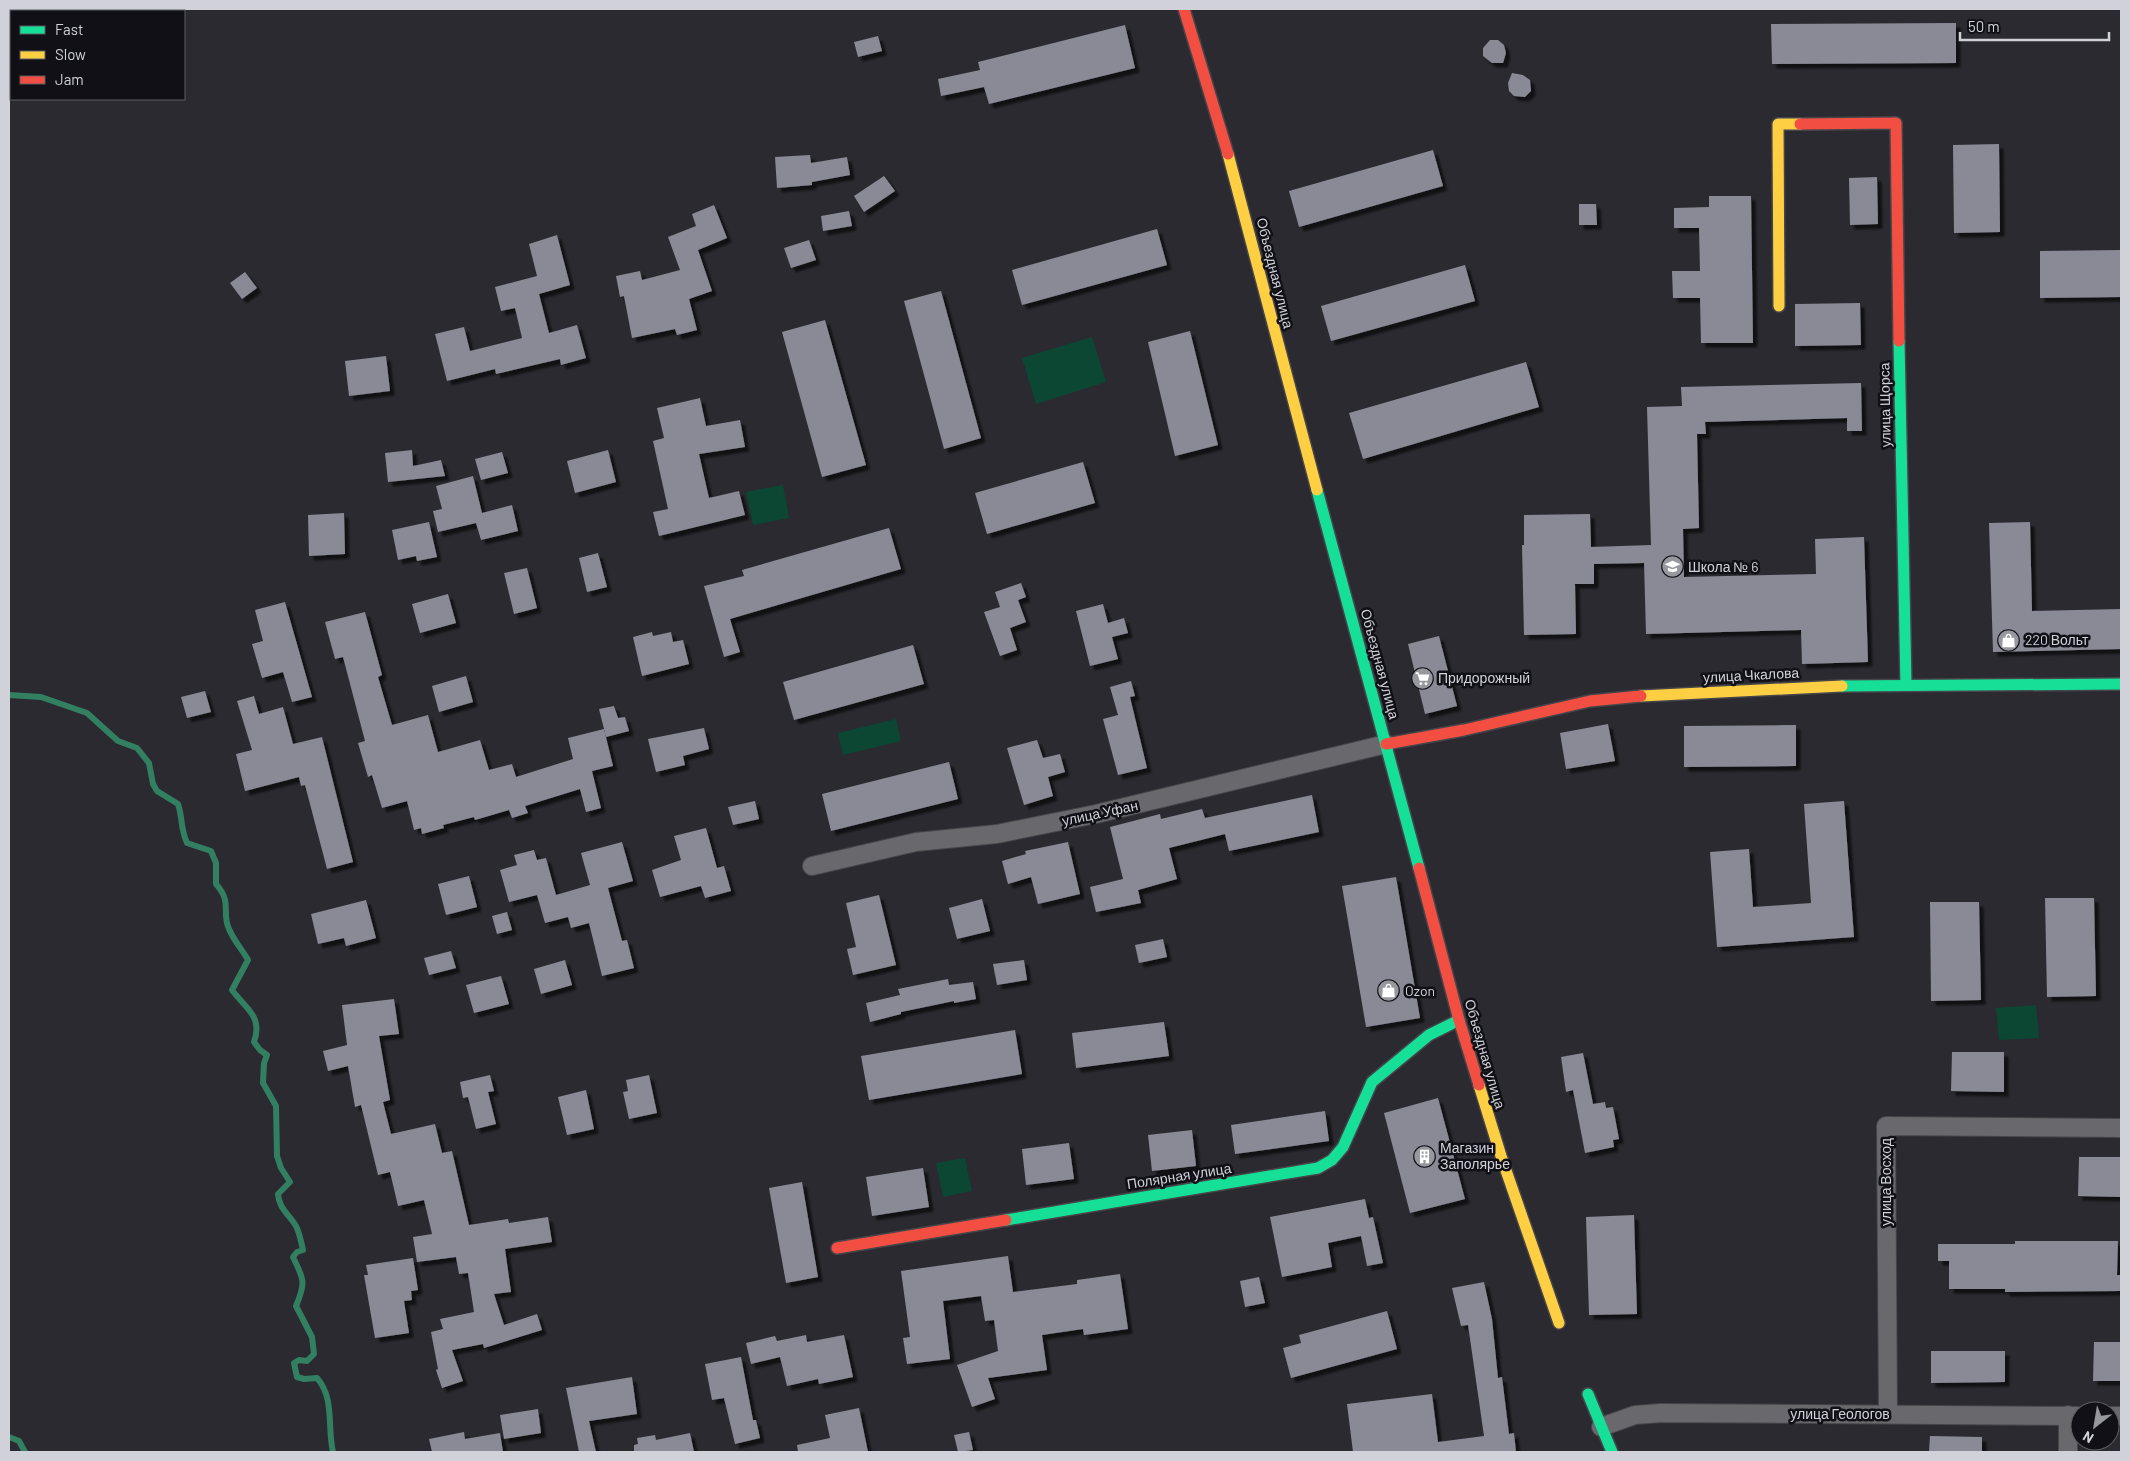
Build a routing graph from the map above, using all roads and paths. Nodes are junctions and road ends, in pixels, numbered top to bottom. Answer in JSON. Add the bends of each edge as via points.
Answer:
{"nodes":[{"id":1,"x":1184,"y":9,"type":"edge"},
{"id":2,"x":1779,"y":306,"type":"dead end"},
{"id":3,"x":2121,"y":684,"type":"edge"},
{"id":4,"x":1906,"y":685,"type":"junction"},
{"id":5,"x":1386,"y":744,"type":"junction"},
{"id":6,"x":812,"y":866,"type":"dead end"},
{"id":7,"x":1459,"y":1020,"type":"junction"},
{"id":8,"x":2121,"y":1128,"type":"edge"},
{"id":9,"x":837,"y":1248,"type":"dead end"},
{"id":10,"x":1559,"y":1323,"type":"dead end"},
{"id":11,"x":1588,"y":1394,"type":"dead end"},
{"id":12,"x":1888,"y":1414,"type":"junction"},
{"id":13,"x":2070,"y":1416,"type":"edge"},
{"id":14,"x":1601,"y":1427,"type":"junction"},
{"id":15,"x":1612,"y":1452,"type":"edge"}],
"edges":[{"from":1,"to":5,"type":"street","name":"Объездная улица","via":[[1239,190],[1294,409]]},
{"from":2,"to":4,"type":"street","name":"улица Щорса","via":[[1778,124],[1896,124]]},
{"from":3,"to":4,"type":"street","name":"улица Чкалова"},
{"from":4,"to":5,"type":"street","name":"улица Чкалова","via":[[1634,696],[1590,701]]},
{"from":5,"to":6,"type":"street","name":"улица Уфан","via":[[1096,814],[997,834],[916,842]]},
{"from":5,"to":7,"type":"street","name":"Объездная улица"},
{"from":7,"to":9,"type":"street","name":"Полярная улица","via":[[1429,1035],[1372,1082],[1343,1147],[1332,1160],[1318,1168]]},
{"from":7,"to":10,"type":"street","name":"Объездная улица","via":[[1501,1156]]},
{"from":8,"to":12,"type":"street","name":"улица Восход","via":[[1886,1126]]},
{"from":11,"to":14,"type":"street"},
{"from":12,"to":13,"type":"street","name":"улица Геологов"},
{"from":12,"to":14,"type":"street","name":"улица Геологов","via":[[1662,1412],[1635,1415]]},
{"from":14,"to":15,"type":"street"}]}
